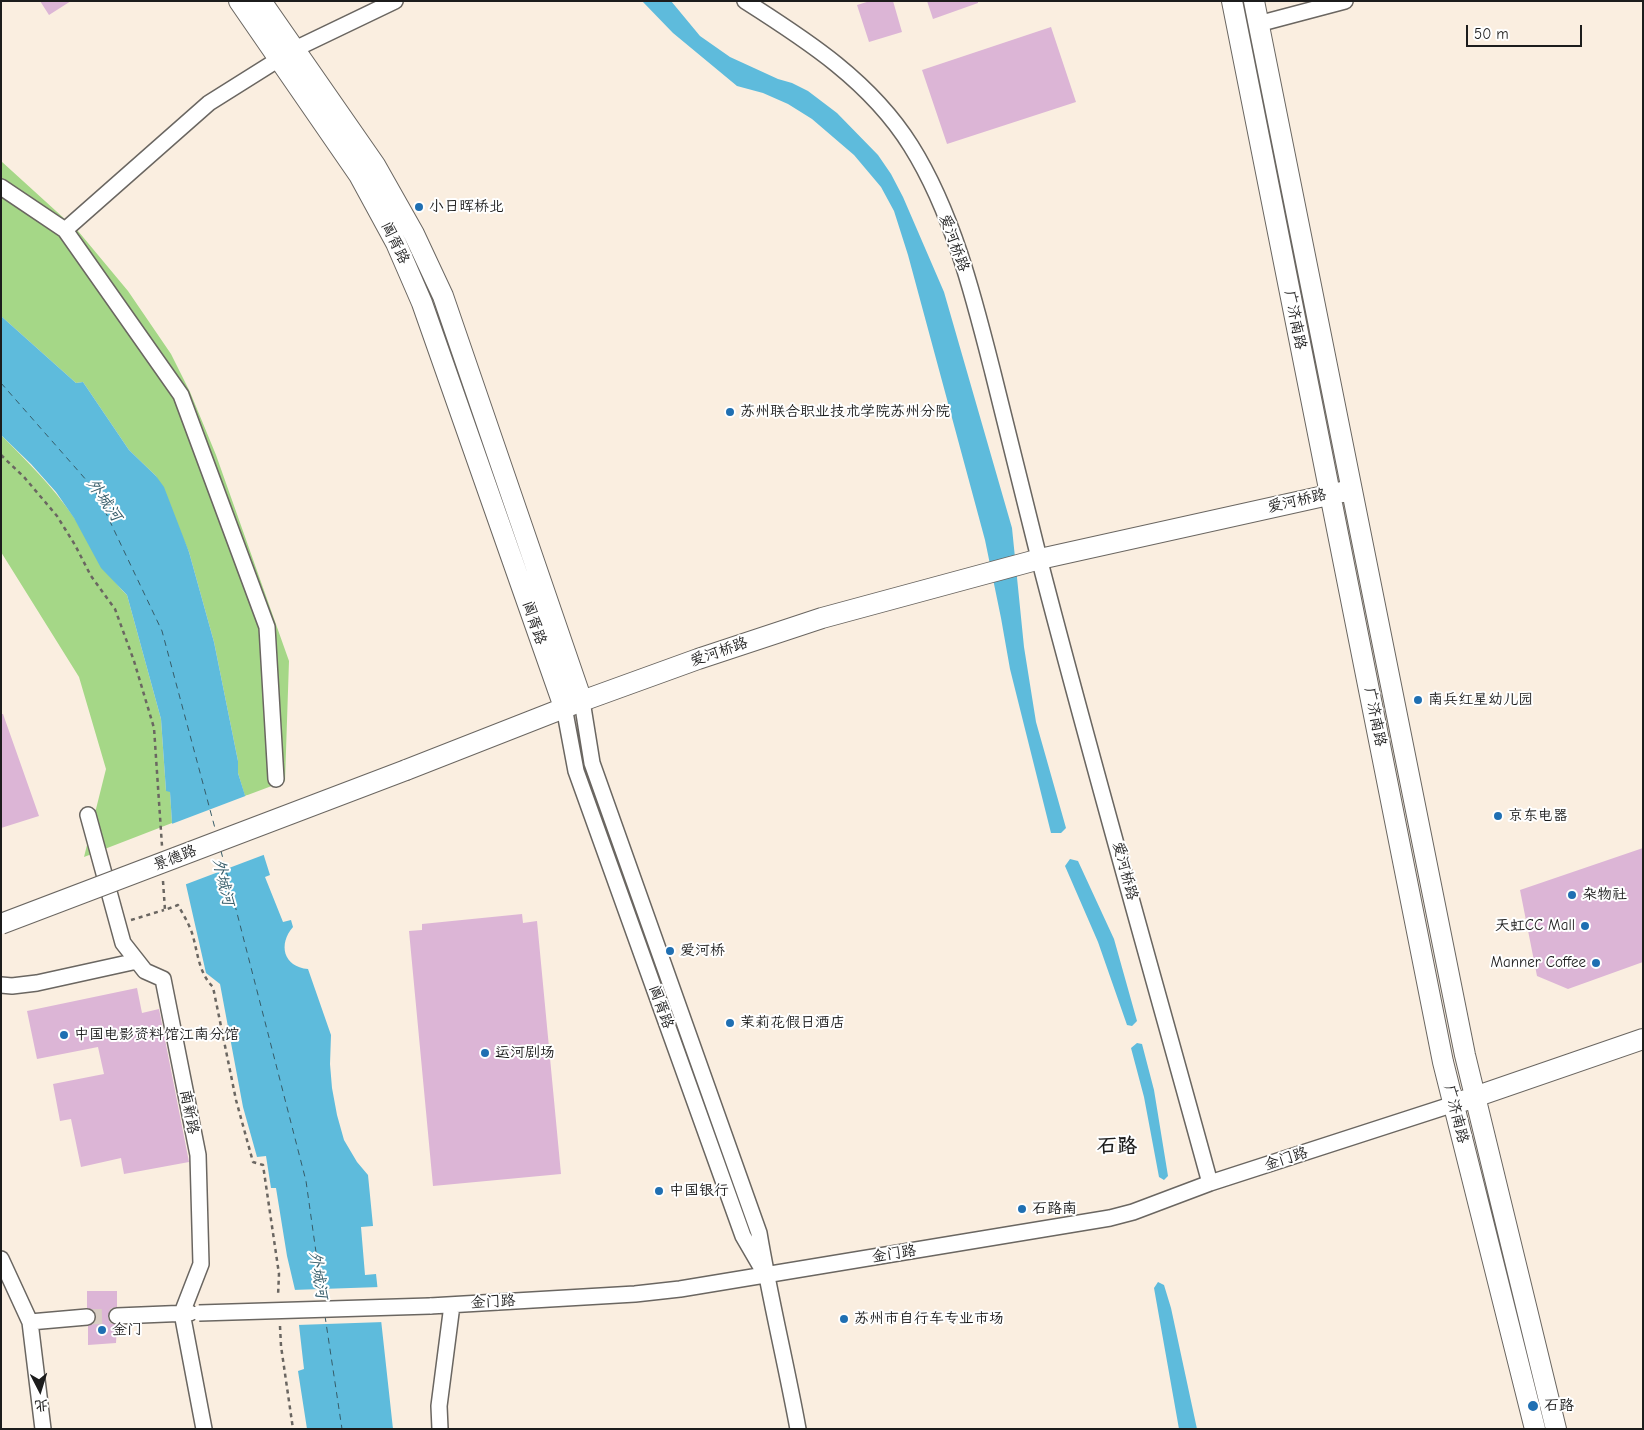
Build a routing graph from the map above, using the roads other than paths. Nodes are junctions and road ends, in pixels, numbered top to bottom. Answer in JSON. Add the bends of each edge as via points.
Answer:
{"nodes":[{"id":1,"x":238,"y":1,"type":"edge"},
{"id":2,"x":261,"y":1,"type":"edge"},
{"id":3,"x":395,"y":1,"type":"edge"},
{"id":4,"x":745,"y":1,"type":"edge"},
{"id":5,"x":1232,"y":1,"type":"edge"},
{"id":6,"x":1254,"y":1,"type":"edge"},
{"id":7,"x":1345,"y":1,"type":"edge"},
{"id":8,"x":1258,"y":24,"type":"junction"},
{"id":9,"x":287,"y":54,"type":"junction"},
{"id":10,"x":1,"y":187,"type":"edge"},
{"id":11,"x":64,"y":230,"type":"junction"},
{"id":12,"x":1350,"y":490,"type":"junction"},
{"id":13,"x":1330,"y":494,"type":"junction"},
{"id":14,"x":1035,"y":561,"type":"junction"},
{"id":15,"x":573,"y":704,"type":"junction"},
{"id":16,"x":406,"y":770,"type":"joint"},
{"id":17,"x":276,"y":779,"type":"dead end"},
{"id":18,"x":88,"y":815,"type":"dead end"},
{"id":19,"x":1,"y":924,"type":"edge"},
{"id":20,"x":137,"y":961,"type":"junction"},
{"id":21,"x":1,"y":985,"type":"edge"},
{"id":22,"x":1643,"y":1039,"type":"edge"},
{"id":23,"x":1475,"y":1097,"type":"junction"},
{"id":24,"x":1454,"y":1104,"type":"junction"},
{"id":25,"x":1210,"y":1183,"type":"junction"},
{"id":26,"x":1,"y":1259,"type":"edge"},
{"id":27,"x":766,"y":1274,"type":"junction"},
{"id":28,"x":452,"y":1305,"type":"junction"},
{"id":29,"x":182,"y":1313,"type":"junction"},
{"id":30,"x":117,"y":1316,"type":"tunnel mouth"},
{"id":31,"x":88,"y":1317,"type":"tunnel mouth"},
{"id":32,"x":30,"y":1322,"type":"junction"},
{"id":33,"x":43,"y":1429,"type":"edge"},
{"id":34,"x":204,"y":1429,"type":"edge"},
{"id":35,"x":440,"y":1429,"type":"edge"},
{"id":36,"x":798,"y":1429,"type":"edge"},
{"id":37,"x":1535,"y":1429,"type":"edge"},
{"id":38,"x":1556,"y":1429,"type":"edge"}],
"edges":[{"from":1,"to":9,"type":"main road","name":"阊胥路"},
{"from":2,"to":9,"type":"main road","name":"阊胥路"},
{"from":3,"to":9,"type":"street"},
{"from":4,"to":14,"type":"street","name":"爱河桥路","via":[[815,47],[866,89],[897,125],[928,178],[953,237],[972,295]]},
{"from":5,"to":13,"type":"main road","name":"广济南路"},
{"from":6,"to":8,"type":"main road","name":"广济南路"},
{"from":7,"to":8,"type":"street"},
{"from":8,"to":12,"type":"main road","name":"广济南路"},
{"from":9,"to":11,"type":"street","via":[[209,103]]},
{"from":9,"to":15,"type":"main road","name":"阊胥路","via":[[359,175],[408,270]]},
{"from":10,"to":11,"type":"street"},
{"from":11,"to":17,"type":"street","via":[[181,395],[267,627]]},
{"from":12,"to":13,"type":"main road","name":"爱河桥路"},
{"from":12,"to":23,"type":"main road","name":"广济南路"},
{"from":13,"to":14,"type":"main road","name":"爱河桥路"},
{"from":13,"to":24,"type":"main road","name":"广济南路"},
{"from":14,"to":15,"type":"main road","name":"爱河桥路","via":[[805,623]]},
{"from":14,"to":25,"type":"street","name":"爱河桥路"},
{"from":15,"to":16,"type":"main road","name":"爱河桥路"},
{"from":15,"to":27,"type":"street","name":"阊胥路","via":[[576,771],[743,1236]]},
{"from":16,"to":19,"type":"main road","name":"景德路","bridge":true},
{"from":18,"to":20,"type":"street","name":"南新路","via":[[123,943]]},
{"from":20,"to":21,"type":"street","via":[[38,983]]},
{"from":20,"to":29,"type":"street","name":"南新路","via":[[145,972],[163,979],[198,1155],[201,1264]]},
{"from":22,"to":23,"type":"main road","name":"金门路"},
{"from":23,"to":24,"type":"main road","name":"金门路"},
{"from":23,"to":38,"type":"main road","name":"广济南路"},
{"from":24,"to":25,"type":"street","name":"金门路"},
{"from":24,"to":37,"type":"main road","name":"广济南路"},
{"from":25,"to":27,"type":"street","name":"金门路","via":[[1110,1218]]},
{"from":26,"to":32,"type":"street"},
{"from":27,"to":28,"type":"street","name":"金门路","via":[[654,1292]]},
{"from":27,"to":36,"type":"street","name":"阊胥路"},
{"from":28,"to":29,"type":"street","name":"金门路","bridge":true},
{"from":28,"to":35,"type":"street","via":[[438,1406]]},
{"from":29,"to":30,"type":"street","name":"金门路"},
{"from":29,"to":34,"type":"street"},
{"from":31,"to":32,"type":"street"},
{"from":32,"to":33,"type":"street"}]}
